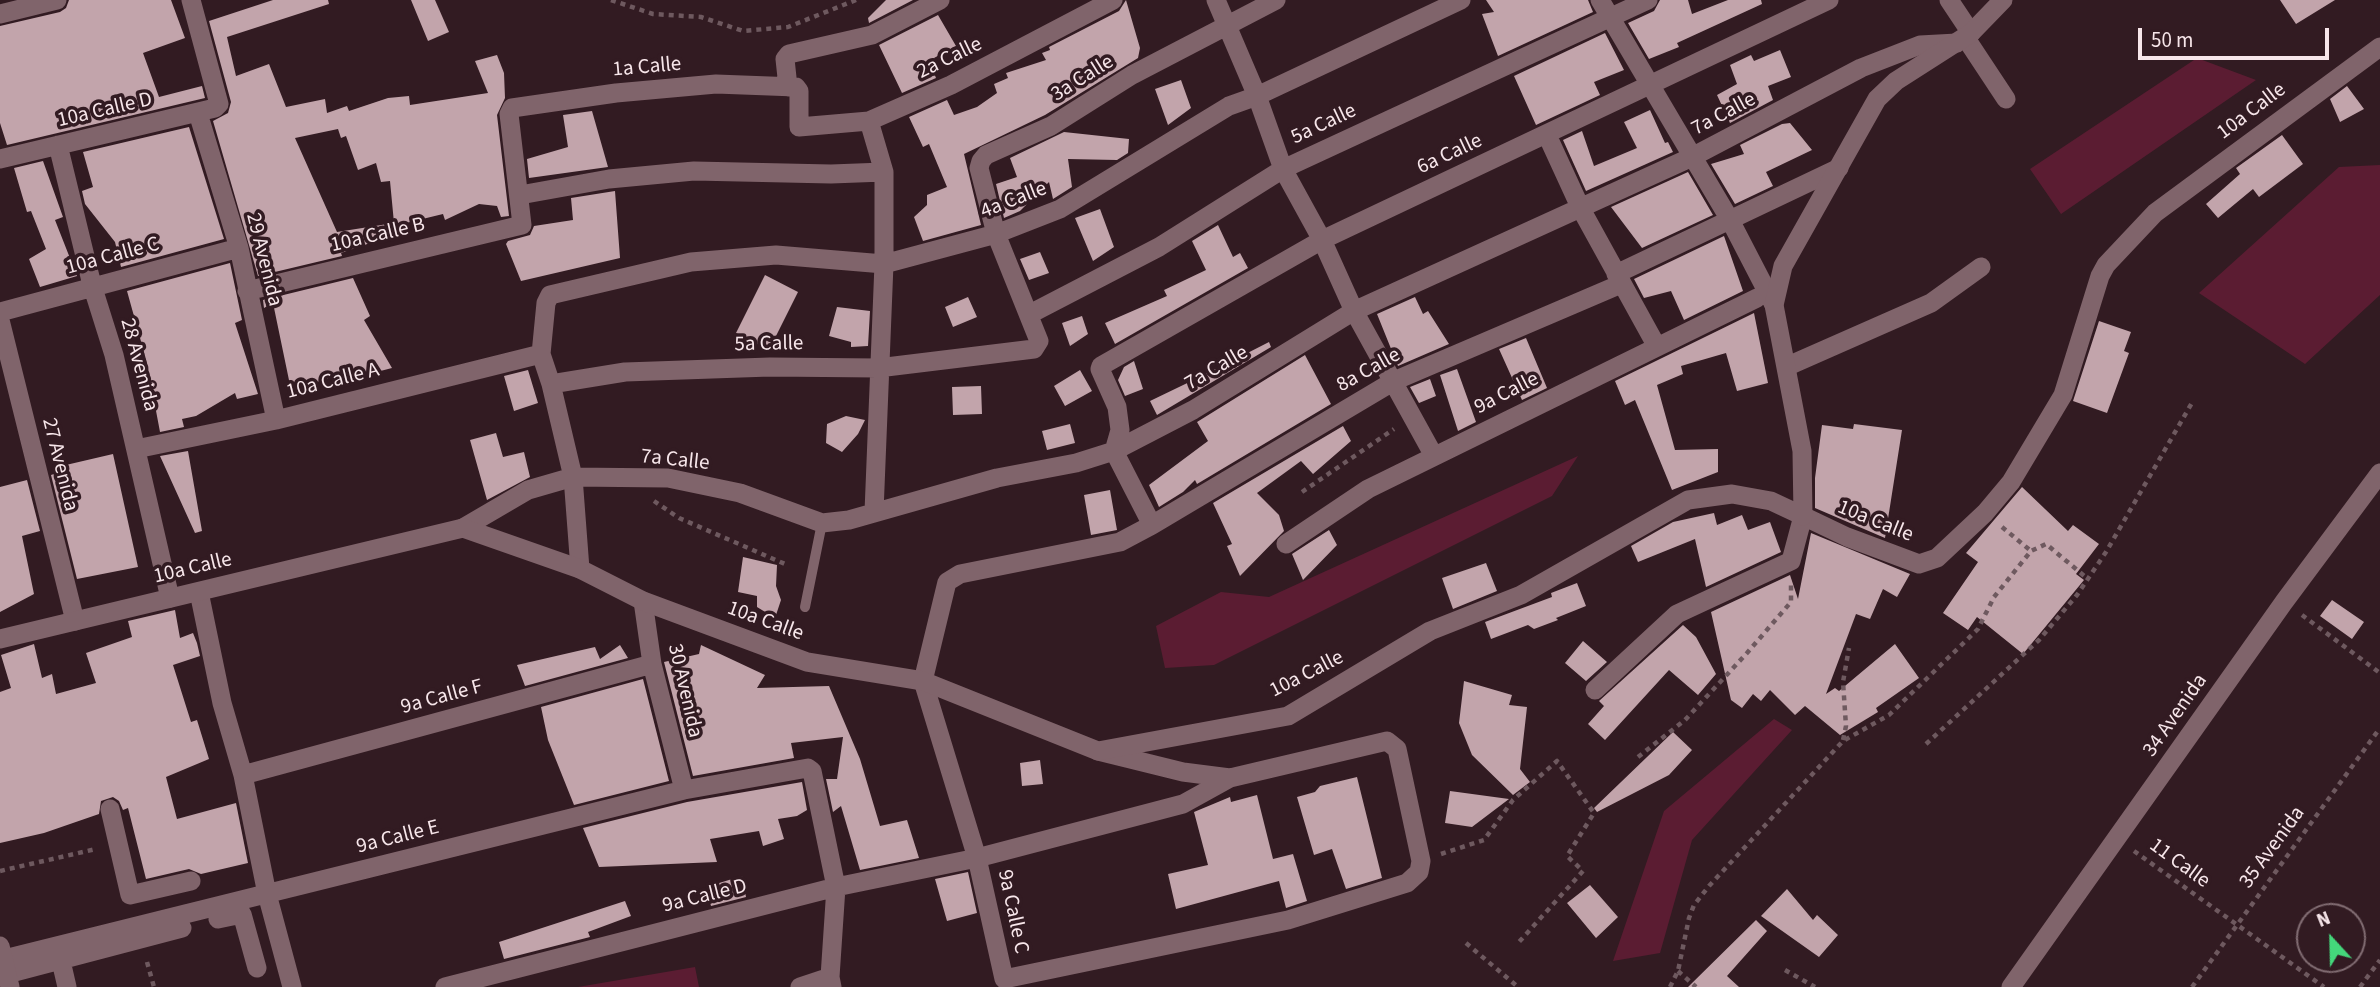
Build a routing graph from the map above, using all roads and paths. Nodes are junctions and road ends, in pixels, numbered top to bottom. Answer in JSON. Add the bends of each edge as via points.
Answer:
{"nodes":[{"id":1,"x":57,"y":0,"type":"edge"},
{"id":2,"x":191,"y":0,"type":"edge"},
{"id":3,"x":611,"y":0,"type":"edge"},
{"id":4,"x":856,"y":0,"type":"edge"},
{"id":5,"x":940,"y":0,"type":"edge"},
{"id":6,"x":1114,"y":0,"type":"edge"},
{"id":7,"x":1216,"y":0,"type":"edge"},
{"id":8,"x":1276,"y":0,"type":"edge"},
{"id":9,"x":1461,"y":0,"type":"edge"},
{"id":10,"x":1600,"y":0,"type":"edge"},
{"id":11,"x":1648,"y":0,"type":"edge"},
{"id":12,"x":1829,"y":0,"type":"edge"},
{"id":13,"x":1949,"y":0,"type":"edge"},
{"id":14,"x":2003,"y":0,"type":"edge"},
{"id":15,"x":0,"y":14,"type":"edge"},
{"id":16,"x":1609,"y":20,"type":"junction"},
{"id":17,"x":1228,"y":28,"type":"junction"},
{"id":18,"x":1965,"y":38,"type":"junction"},
{"id":19,"x":2380,"y":47,"type":"edge"},
{"id":20,"x":1652,"y":86,"type":"junction"},
{"id":21,"x":794,"y":89,"type":"junction"},
{"id":22,"x":1257,"y":96,"type":"junction"},
{"id":23,"x":2006,"y":99,"type":"dead end"},
{"id":24,"x":198,"y":113,"type":"junction"},
{"id":25,"x":869,"y":121,"type":"junction"},
{"id":26,"x":1547,"y":135,"type":"junction"},
{"id":27,"x":58,"y":145,"type":"junction"},
{"id":28,"x":1692,"y":157,"type":"junction"},
{"id":29,"x":0,"y":159,"type":"edge"},
{"id":30,"x":1839,"y":168,"type":"junction"},
{"id":31,"x":1283,"y":169,"type":"junction"},
{"id":32,"x":884,"y":172,"type":"junction"},
{"id":33,"x":520,"y":195,"type":"junction"},
{"id":34,"x":1580,"y":209,"type":"junction"},
{"id":35,"x":1730,"y":220,"type":"junction"},
{"id":36,"x":996,"y":234,"type":"junction"},
{"id":37,"x":1321,"y":240,"type":"junction"},
{"id":38,"x":239,"y":248,"type":"junction"},
{"id":39,"x":884,"y":264,"type":"junction"},
{"id":40,"x":1981,"y":267,"type":"dead end"},
{"id":41,"x":1619,"y":279,"type":"junction"},
{"id":42,"x":92,"y":285,"type":"junction"},
{"id":43,"x":247,"y":290,"type":"junction"},
{"id":44,"x":1765,"y":301,"type":"junction"},
{"id":45,"x":1354,"y":311,"type":"junction"},
{"id":46,"x":0,"y":312,"type":"edge"},
{"id":47,"x":1030,"y":314,"type":"junction"},
{"id":48,"x":0,"y":320,"type":"edge"},
{"id":49,"x":1656,"y":345,"type":"junction"},
{"id":50,"x":541,"y":354,"type":"junction"},
{"id":51,"x":1788,"y":366,"type":"junction"},
{"id":52,"x":878,"y":368,"type":"junction"},
{"id":53,"x":1394,"y":381,"type":"junction"},
{"id":54,"x":551,"y":384,"type":"junction"},
{"id":55,"x":2193,"y":401,"type":"dead end"},
{"id":56,"x":1412,"y":417,"type":"junction"},
{"id":57,"x":276,"y":420,"type":"junction"},
{"id":58,"x":136,"y":449,"type":"junction"},
{"id":59,"x":1114,"y":451,"type":"junction"},
{"id":60,"x":1434,"y":456,"type":"junction"},
{"id":61,"x":2380,"y":472,"type":"edge"},
{"id":62,"x":573,"y":477,"type":"junction"},
{"id":63,"x":619,"y":478,"type":"junction"},
{"id":64,"x":1302,"y":492,"type":"dead end"},
{"id":65,"x":874,"y":512,"type":"junction"},
{"id":66,"x":1985,"y":513,"type":"junction"},
{"id":67,"x":1803,"y":516,"type":"junction"},
{"id":68,"x":822,"y":523,"type":"junction"},
{"id":69,"x":1152,"y":525,"type":"junction"},
{"id":70,"x":463,"y":528,"type":"junction"},
{"id":71,"x":1286,"y":544,"type":"dead end"},
{"id":72,"x":2031,"y":551,"type":"junction"},
{"id":73,"x":1791,"y":561,"type":"junction"},
{"id":74,"x":785,"y":564,"type":"dead end"},
{"id":75,"x":580,"y":569,"type":"junction"},
{"id":76,"x":2088,"y":579,"type":"junction"},
{"id":77,"x":198,"y":592,"type":"junction"},
{"id":78,"x":170,"y":598,"type":"junction"},
{"id":79,"x":643,"y":601,"type":"junction"},
{"id":80,"x":2284,"y":602,"type":"junction"},
{"id":81,"x":805,"y":607,"type":"dead end"},
{"id":82,"x":75,"y":621,"type":"junction"},
{"id":83,"x":0,"y":639,"type":"edge"},
{"id":84,"x":1849,"y":648,"type":"dead end"},
{"id":85,"x":652,"y":664,"type":"junction"},
{"id":86,"x":2380,"y":673,"type":"edge"},
{"id":87,"x":923,"y":681,"type":"junction"},
{"id":88,"x":1595,"y":690,"type":"dead end"},
{"id":89,"x":2380,"y":728,"type":"edge"},
{"id":90,"x":1843,"y":741,"type":"junction"},
{"id":91,"x":1926,"y":744,"type":"dead end"},
{"id":92,"x":1098,"y":751,"type":"junction"},
{"id":93,"x":1638,"y":757,"type":"dead end"},
{"id":94,"x":243,"y":775,"type":"junction"},
{"id":95,"x":1230,"y":778,"type":"junction"},
{"id":96,"x":684,"y":790,"type":"junction"},
{"id":97,"x":110,"y":809,"type":"dead end"},
{"id":98,"x":2118,"y":839,"type":"junction"},
{"id":99,"x":96,"y":849,"type":"dead end"},
{"id":100,"x":977,"y":858,"type":"junction"},
{"id":101,"x":1421,"y":861,"type":"junction"},
{"id":102,"x":0,"y":871,"type":"edge"},
{"id":103,"x":191,"y":881,"type":"dead end"},
{"id":104,"x":836,"y":887,"type":"junction"},
{"id":105,"x":267,"y":894,"type":"junction"},
{"id":106,"x":130,"y":895,"type":"junction"},
{"id":107,"x":132,"y":922,"type":"junction"},
{"id":108,"x":2237,"y":925,"type":"junction"},
{"id":109,"x":1520,"y":942,"type":"dead end"},
{"id":110,"x":1466,"y":943,"type":"dead end"},
{"id":111,"x":2380,"y":960,"type":"edge"},
{"id":112,"x":61,"y":961,"type":"junction"},
{"id":113,"x":147,"y":962,"type":"dead end"},
{"id":114,"x":4,"y":965,"type":"edge"},
{"id":115,"x":257,"y":968,"type":"dead end"},
{"id":116,"x":1785,"y":970,"type":"dead end"},
{"id":117,"x":1678,"y":971,"type":"junction"},
{"id":118,"x":831,"y":982,"type":"edge"},
{"id":119,"x":67,"y":987,"type":"edge"},
{"id":120,"x":154,"y":987,"type":"edge"},
{"id":121,"x":292,"y":987,"type":"edge"},
{"id":122,"x":445,"y":987,"type":"edge"},
{"id":123,"x":800,"y":987,"type":"edge"},
{"id":124,"x":1518,"y":987,"type":"edge"},
{"id":125,"x":1671,"y":987,"type":"edge"},
{"id":126,"x":1696,"y":987,"type":"edge"},
{"id":127,"x":1815,"y":987,"type":"edge"},
{"id":128,"x":2011,"y":987,"type":"edge"},
{"id":129,"x":2192,"y":987,"type":"edge"},
{"id":130,"x":2324,"y":987,"type":"edge"},
{"id":131,"x":2360,"y":987,"type":"edge"}],
"edges":[{"from":1,"to":15,"type":"street"},
{"from":2,"to":24,"type":"street","name":"10a Calle D","via":[[219,104]]},
{"from":3,"to":4,"type":"path","via":[[653,14],[701,17],[743,31],[788,27]]},
{"from":5,"to":21,"type":"street","via":[[872,35],[789,54],[785,59]]},
{"from":6,"to":25,"type":"street","name":"2a Calle","via":[[951,85]]},
{"from":7,"to":17,"type":"street"},
{"from":8,"to":17,"type":"street","name":"3a Calle"},
{"from":9,"to":22,"type":"street","name":"4a Calle"},
{"from":10,"to":16,"type":"street"},
{"from":11,"to":16,"type":"street","name":"5a Calle"},
{"from":12,"to":20,"type":"street","name":"6a Calle"},
{"from":13,"to":18,"type":"street"},
{"from":14,"to":18,"type":"street"},
{"from":16,"to":20,"type":"street"},
{"from":16,"to":31,"type":"street","name":"5a Calle"},
{"from":17,"to":22,"type":"street"},
{"from":17,"to":36,"type":"street","name":"3a Calle","via":[[1132,75],[1051,126],[986,155],[979,168]]},
{"from":18,"to":23,"type":"street"},
{"from":18,"to":28,"type":"street","name":"7a Calle","via":[[1920,45],[1861,68]]},
{"from":18,"to":30,"type":"street","via":[[1896,80],[1877,99]]},
{"from":19,"to":66,"type":"street","name":"10a Calle","via":[[2155,213],[2106,265],[2063,395],[2011,482]]},
{"from":20,"to":26,"type":"street","name":"6a Calle"},
{"from":20,"to":28,"type":"street"},
{"from":21,"to":25,"type":"street","name":"2a Calle","via":[[798,125],[802,127]]},
{"from":21,"to":33,"type":"street","name":"1a Calle","via":[[716,84],[512,108],[509,114]]},
{"from":22,"to":31,"type":"street"},
{"from":22,"to":36,"type":"street","name":"4a Calle","via":[[1229,106],[1060,209]]},
{"from":24,"to":27,"type":"street","name":"10a Calle D"},
{"from":24,"to":38,"type":"street","name":"29 Avenida"},
{"from":25,"to":32,"type":"street"},
{"from":26,"to":34,"type":"street"},
{"from":26,"to":37,"type":"street","name":"6a Calle"},
{"from":27,"to":29,"type":"street","name":"10a Calle D"},
{"from":27,"to":42,"type":"street","name":"28 Avenida"},
{"from":28,"to":34,"type":"street","name":"7a Calle"},
{"from":28,"to":35,"type":"street"},
{"from":30,"to":35,"type":"street","name":"8a Calle"},
{"from":30,"to":44,"type":"street"},
{"from":31,"to":37,"type":"street"},
{"from":31,"to":47,"type":"street","name":"5a Calle","via":[[1159,247]]},
{"from":32,"to":33,"type":"street","via":[[694,171],[609,179]]},
{"from":32,"to":39,"type":"street"},
{"from":33,"to":43,"type":"street","name":"10a Calle B","via":[[524,222],[519,226]]},
{"from":34,"to":41,"type":"street"},
{"from":34,"to":45,"type":"street","name":"7a Calle"},
{"from":35,"to":41,"type":"street","name":"8a Calle"},
{"from":35,"to":44,"type":"street"},
{"from":36,"to":39,"type":"street","name":"4a Calle"},
{"from":36,"to":47,"type":"street","name":"3a Calle"},
{"from":37,"to":45,"type":"street"},
{"from":37,"to":59,"type":"street","name":"6a Calle","via":[[1100,369],[1117,407],[1120,430]]},
{"from":38,"to":42,"type":"street","name":"10a Calle C"},
{"from":38,"to":43,"type":"street","name":"29 Avenida"},
{"from":39,"to":50,"type":"street","name":"4a Calle","via":[[776,255],[691,262],[550,295]]},
{"from":39,"to":52,"type":"street"},
{"from":40,"to":51,"type":"street","via":[[1931,303]]},
{"from":41,"to":49,"type":"street"},
{"from":41,"to":53,"type":"street","name":"8a Calle"},
{"from":42,"to":46,"type":"street","name":"10a Calle C"},
{"from":42,"to":58,"type":"street","name":"28 Avenida"},
{"from":43,"to":57,"type":"street","name":"29 Avenida"},
{"from":44,"to":49,"type":"street","name":"9a Calle"},
{"from":44,"to":51,"type":"street"},
{"from":45,"to":53,"type":"street"},
{"from":45,"to":59,"type":"street","name":"7a Calle","via":[[1193,410]]},
{"from":47,"to":52,"type":"street","name":"5a Calle","via":[[1039,341],[1034,349]]},
{"from":48,"to":82,"type":"street","name":"27 Avenida"},
{"from":49,"to":60,"type":"street","name":"9a Calle"},
{"from":50,"to":54,"type":"street"},
{"from":50,"to":57,"type":"street","name":"10a Calle A"},
{"from":51,"to":67,"type":"street","via":[[1802,451]]},
{"from":52,"to":54,"type":"street","name":"5a Calle","via":[[625,372]]},
{"from":52,"to":65,"type":"street"},
{"from":53,"to":56,"type":"street"},
{"from":53,"to":69,"type":"street","name":"8a Calle"},
{"from":54,"to":62,"type":"street"},
{"from":55,"to":76,"type":"path"},
{"from":56,"to":60,"type":"street"},
{"from":56,"to":64,"type":"path"},
{"from":57,"to":58,"type":"street","name":"10a Calle A"},
{"from":58,"to":78,"type":"street","name":"28 Avenida"},
{"from":59,"to":65,"type":"street","name":"7a Calle"},
{"from":59,"to":69,"type":"street"},
{"from":60,"to":71,"type":"street","name":"9a Calle","via":[[1368,489]]},
{"from":61,"to":80,"type":"street","name":"34 Avenida"},
{"from":62,"to":63,"type":"street","name":"7a Calle"},
{"from":62,"to":70,"type":"street","name":"7a Calle","via":[[528,490]]},
{"from":62,"to":75,"type":"street"},
{"from":63,"to":68,"type":"street","name":"7a Calle","via":[[668,478],[740,493]]},
{"from":63,"to":74,"type":"path","via":[[679,518]]},
{"from":65,"to":68,"type":"street","name":"7a Calle"},
{"from":66,"to":67,"type":"street","name":"10a Calle","via":[[1937,558],[1919,564]]},
{"from":66,"to":72,"type":"path"},
{"from":67,"to":73,"type":"street"},
{"from":67,"to":92,"type":"street","name":"10a Calle","via":[[1771,500],[1732,495],[1689,500],[1521,595],[1430,631],[1288,716]]},
{"from":68,"to":81,"type":"lane"},
{"from":69,"to":87,"type":"street","name":"8a Calle","via":[[1121,542],[960,573],[947,582]]},
{"from":70,"to":75,"type":"street","name":"10a Calle"},
{"from":70,"to":77,"type":"street","name":"10a Calle"},
{"from":72,"to":76,"type":"path","via":[[2046,544]]},
{"from":72,"to":90,"type":"path","via":[[1994,597],[1978,629],[1889,715]]},
{"from":73,"to":88,"type":"street","via":[[1677,614]]},
{"from":73,"to":93,"type":"path","via":[[1791,602],[1685,720]]},
{"from":75,"to":79,"type":"street","name":"10a Calle"},
{"from":76,"to":91,"type":"path","via":[[2039,640]]},
{"from":77,"to":78,"type":"street","name":"10a Calle"},
{"from":77,"to":94,"type":"street"},
{"from":78,"to":82,"type":"street","name":"10a Calle"},
{"from":79,"to":85,"type":"street","name":"30 Avenida"},
{"from":79,"to":87,"type":"street","name":"10a Calle","via":[[807,662]]},
{"from":80,"to":86,"type":"path"},
{"from":80,"to":98,"type":"street","name":"34 Avenida"},
{"from":82,"to":83,"type":"street","name":"10a Calle"},
{"from":84,"to":90,"type":"path","via":[[1843,682]]},
{"from":85,"to":94,"type":"street","name":"9a Calle F"},
{"from":85,"to":96,"type":"street","name":"30 Avenida"},
{"from":87,"to":92,"type":"street","name":"10a Calle"},
{"from":87,"to":100,"type":"street","name":"9a Calle C"},
{"from":89,"to":108,"type":"path","name":"35 Avenida"},
{"from":90,"to":117,"type":"path","via":[[1694,905]]},
{"from":92,"to":95,"type":"street","via":[[1183,772]]},
{"from":94,"to":105,"type":"street"},
{"from":95,"to":100,"type":"street","name":"9a Calle D","via":[[1183,804]]},
{"from":95,"to":101,"type":"street","via":[[1393,743]]},
{"from":96,"to":104,"type":"street","name":"9a Calle E","via":[[808,768]]},
{"from":96,"to":105,"type":"street","name":"9a Calle E"},
{"from":97,"to":106,"type":"street"},
{"from":98,"to":108,"type":"path","name":"11 Calle"},
{"from":98,"to":128,"type":"street","name":"34 Avenida"},
{"from":99,"to":102,"type":"path"},
{"from":100,"to":101,"type":"street","name":"9a Calle C","via":[[1007,981],[1288,920],[1407,883],[1419,872]]},
{"from":100,"to":104,"type":"street","name":"9a Calle D"},
{"from":101,"to":109,"type":"path","via":[[1484,840],[1513,800],[1557,761],[1594,813],[1567,856],[1583,871]]},
{"from":103,"to":106,"type":"street"},
{"from":104,"to":118,"type":"street"},
{"from":104,"to":122,"type":"street","name":"9a Calle D"},
{"from":105,"to":107,"type":"street","name":"9a Calle E"},
{"from":105,"to":121,"type":"street"},
{"from":106,"to":107,"type":"street"},
{"from":107,"to":114,"type":"street","name":"9a Calle E"},
{"from":108,"to":129,"type":"path","name":"35 Avenida"},
{"from":108,"to":130,"type":"path","name":"11 Calle"},
{"from":110,"to":124,"type":"path"},
{"from":111,"to":131,"type":"path"},
{"from":112,"to":114,"type":"street"},
{"from":112,"to":115,"type":"street","via":[[237,913],[245,919]]},
{"from":112,"to":119,"type":"street"},
{"from":113,"to":120,"type":"path"},
{"from":116,"to":127,"type":"path"},
{"from":117,"to":125,"type":"path"},
{"from":117,"to":126,"type":"path"},
{"from":118,"to":123,"type":"street"}]}
